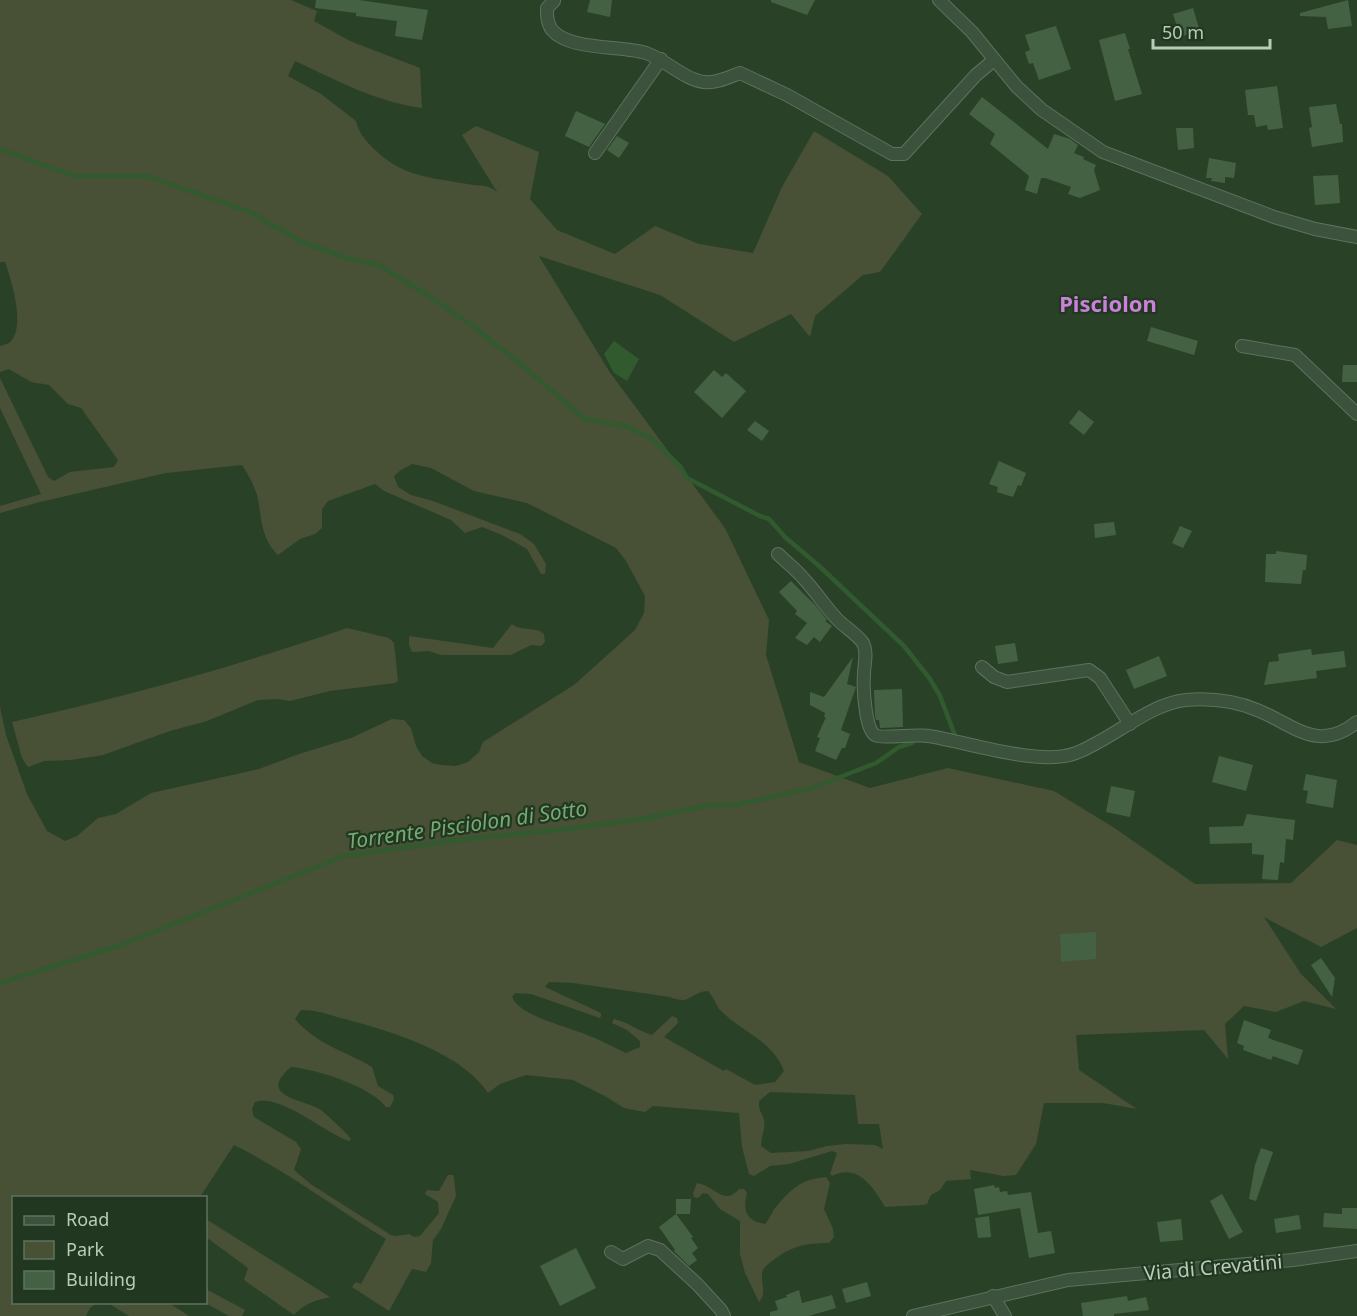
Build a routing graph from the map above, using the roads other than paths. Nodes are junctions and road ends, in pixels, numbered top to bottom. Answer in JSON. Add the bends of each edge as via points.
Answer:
{"nodes":[{"id":1,"x":939,"y":0,"type":"edge"},
{"id":2,"x":554,"y":1,"type":"edge"},
{"id":3,"x":661,"y":59,"type":"junction"},
{"id":4,"x":994,"y":60,"type":"junction"},
{"id":5,"x":595,"y":153,"type":"dead end"},
{"id":6,"x":1357,"y":237,"type":"edge"},
{"id":7,"x":1242,"y":346,"type":"dead end"},
{"id":8,"x":1357,"y":414,"type":"edge"},
{"id":9,"x":778,"y":554,"type":"dead end"},
{"id":10,"x":982,"y":667,"type":"dead end"},
{"id":11,"x":1130,"y":724,"type":"junction"},
{"id":12,"x":1353,"y":730,"type":"edge"},
{"id":13,"x":1357,"y":1251,"type":"edge"},
{"id":14,"x":611,"y":1252,"type":"dead end"},
{"id":15,"x":993,"y":1296,"type":"junction"},
{"id":16,"x":724,"y":1316,"type":"edge"},
{"id":17,"x":916,"y":1316,"type":"edge"},
{"id":18,"x":1005,"y":1316,"type":"edge"}],
"edges":[{"from":1,"to":4,"type":"street"},
{"from":2,"to":3,"type":"street","via":[[547,8],[547,21],[566,39]]},
{"from":3,"to":4,"type":"street","via":[[701,82],[740,73],[748,76],[892,154],[904,154]]},
{"from":3,"to":5,"type":"street"},
{"from":4,"to":6,"type":"street","via":[[1042,110],[1103,152],[1274,217]]},
{"from":7,"to":8,"type":"street","via":[[1295,355]]},
{"from":9,"to":11,"type":"street","via":[[862,643],[866,659],[866,713],[873,735],[931,736],[1058,758],[1102,742]]},
{"from":10,"to":11,"type":"street","via":[[1007,682],[1089,670],[1100,678]]},
{"from":11,"to":12,"type":"street","via":[[1183,700],[1215,699],[1257,710],[1292,729],[1315,736]]},
{"from":13,"to":15,"type":"street","name":"Via di Crevatini","via":[[1068,1280]]},
{"from":14,"to":16,"type":"street","via":[[623,1259],[648,1246],[660,1250]]},
{"from":15,"to":17,"type":"street","name":"Via di Crevatini"},
{"from":15,"to":18,"type":"street"}]}
